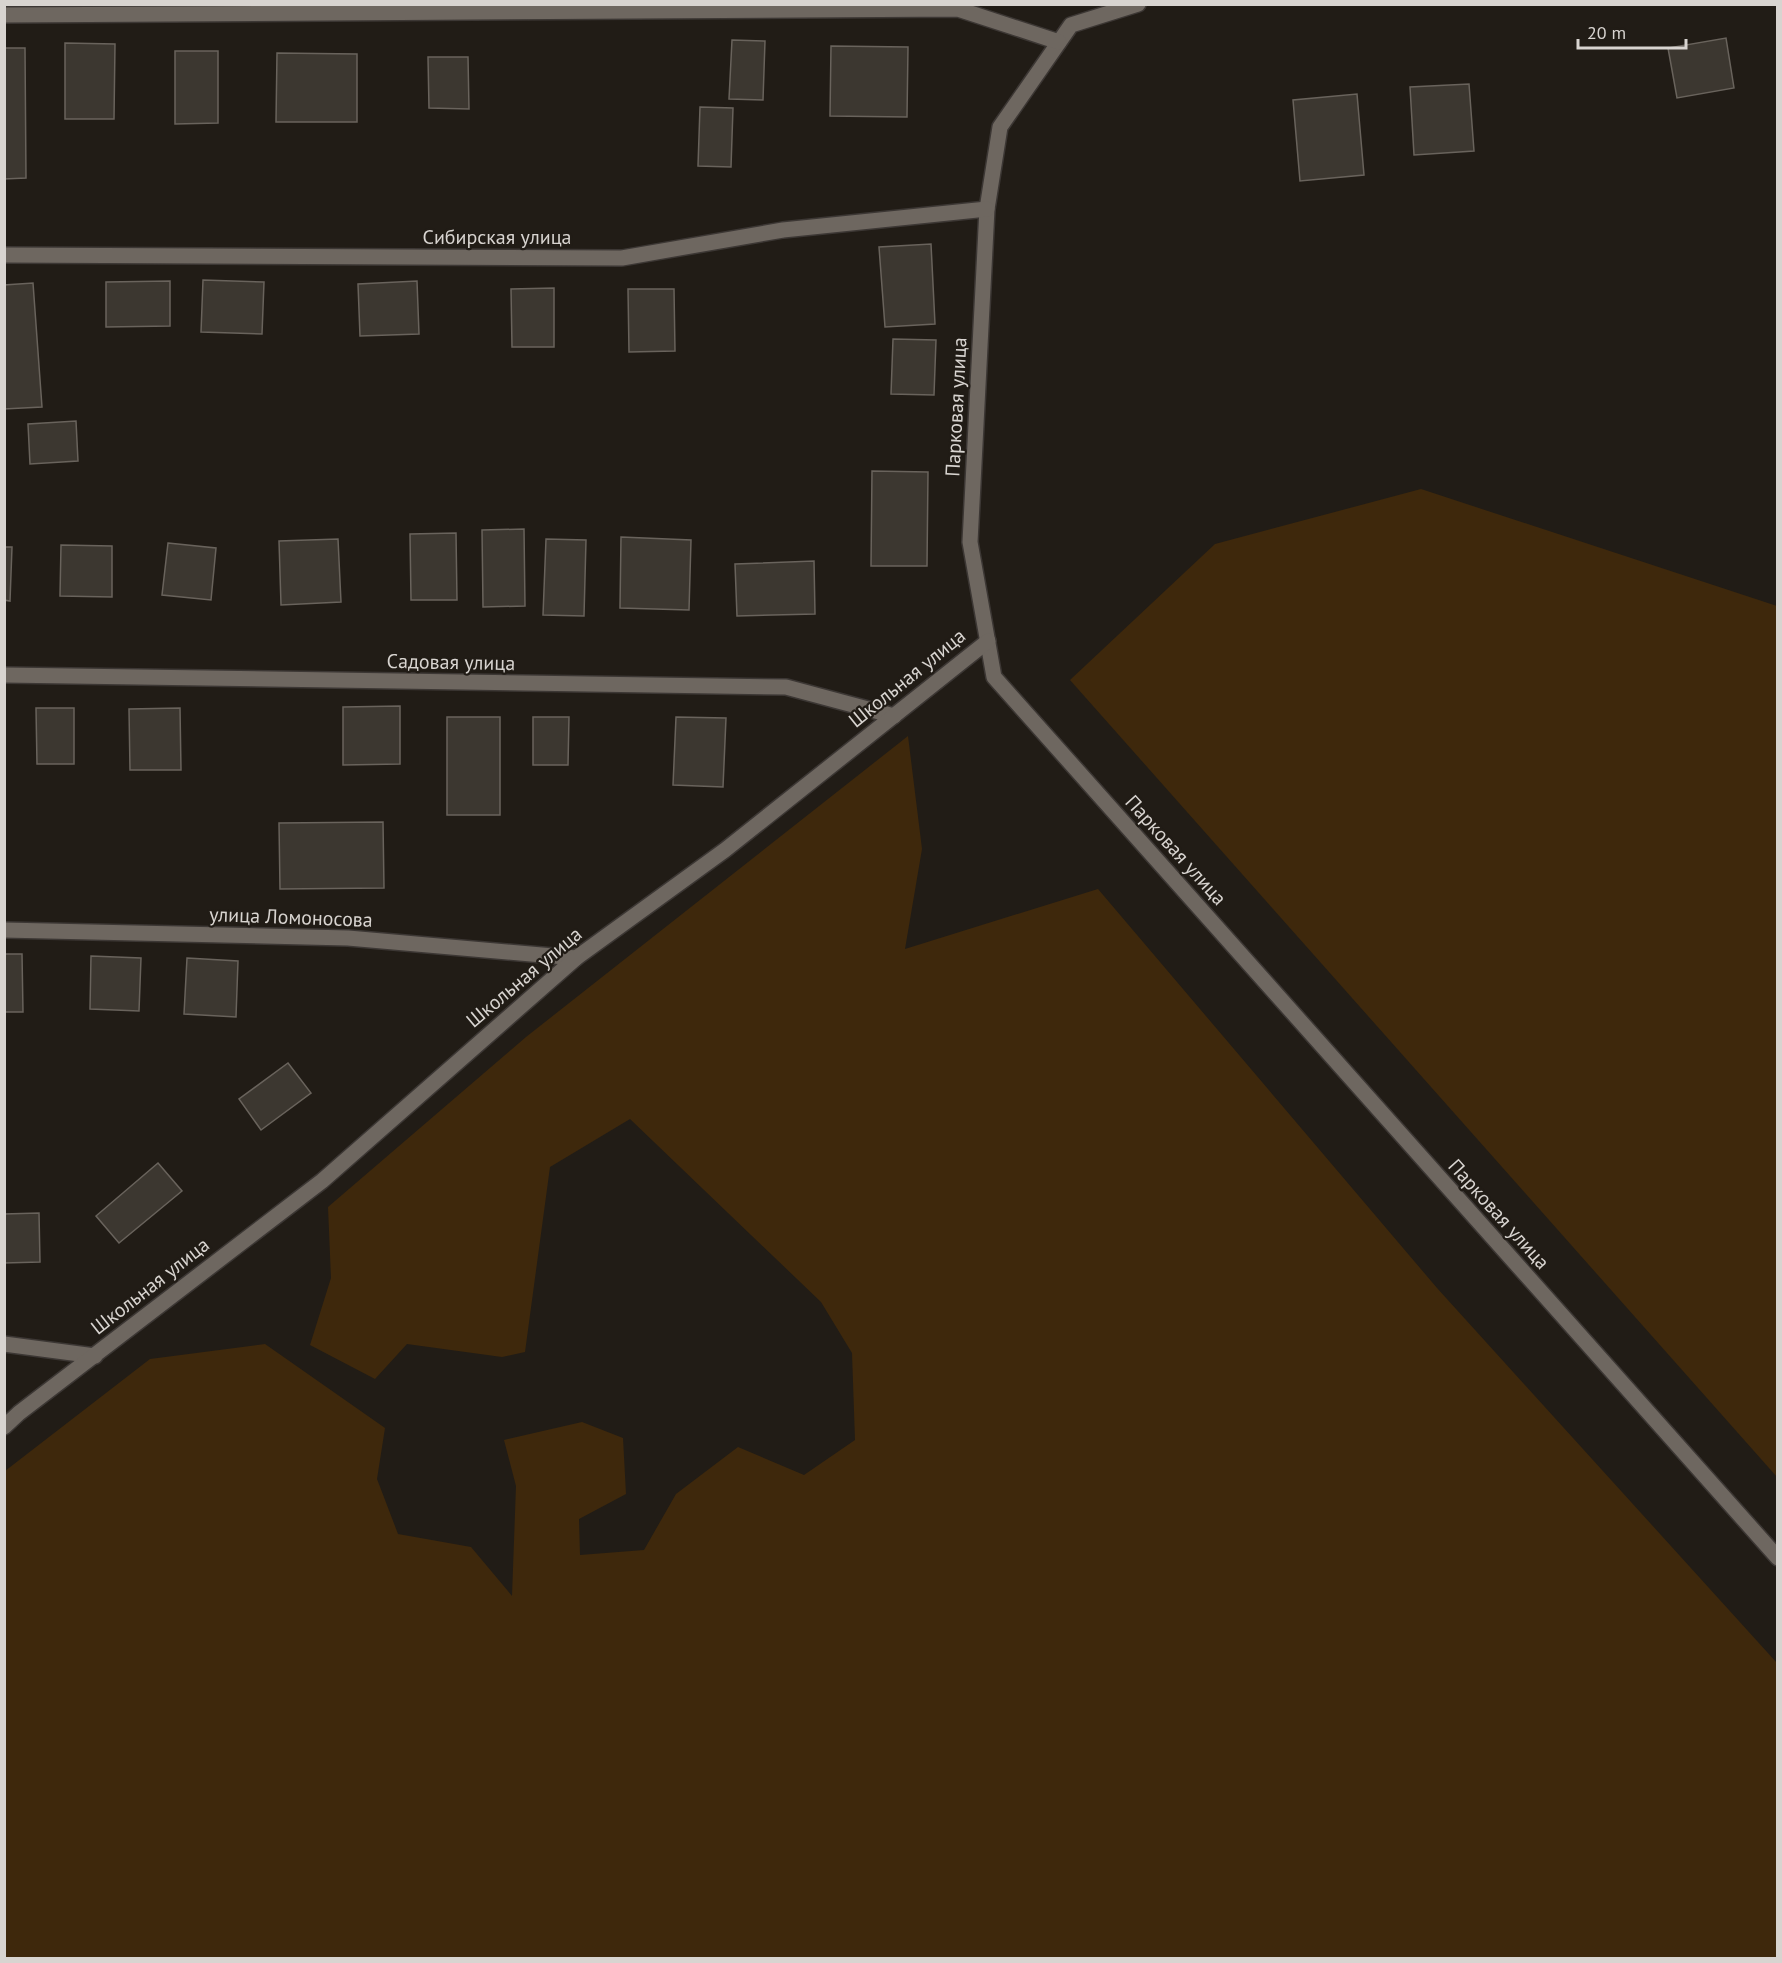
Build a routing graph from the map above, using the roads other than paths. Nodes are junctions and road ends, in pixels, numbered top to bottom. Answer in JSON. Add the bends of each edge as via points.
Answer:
{"nodes":[{"id":1,"x":1138,"y":4,"type":"edge"},
{"id":2,"x":4,"y":15,"type":"edge"},
{"id":3,"x":1059,"y":42,"type":"junction"},
{"id":4,"x":987,"y":209,"type":"junction"},
{"id":5,"x":4,"y":255,"type":"edge"},
{"id":6,"x":988,"y":640,"type":"junction"},
{"id":7,"x":4,"y":675,"type":"edge"},
{"id":8,"x":894,"y":716,"type":"junction"},
{"id":9,"x":4,"y":930,"type":"edge"},
{"id":10,"x":576,"y":958,"type":"junction"},
{"id":11,"x":4,"y":1344,"type":"edge"},
{"id":12,"x":95,"y":1356,"type":"junction"},
{"id":13,"x":4,"y":1427,"type":"edge"},
{"id":14,"x":1778,"y":1558,"type":"edge"}],
"edges":[{"from":1,"to":3,"type":"street","name":"Парковая улица","via":[[1071,25]]},
{"from":2,"to":3,"type":"street","via":[[958,9]]},
{"from":3,"to":4,"type":"street","name":"Парковая улица","via":[[1000,127]]},
{"from":4,"to":5,"type":"street","name":"Сибирская улица","via":[[783,230],[622,258]]},
{"from":4,"to":6,"type":"street","name":"Парковая улица","via":[[970,542]]},
{"from":6,"to":8,"type":"street","name":"Школьная улица"},
{"from":6,"to":14,"type":"street","name":"Парковая улица","via":[[994,677]]},
{"from":7,"to":8,"type":"street","name":"Садовая улица","via":[[786,687]]},
{"from":8,"to":10,"type":"street","name":"Школьная улица","via":[[725,850]]},
{"from":9,"to":10,"type":"street","name":"улица Ломоносова","via":[[348,938]]},
{"from":10,"to":12,"type":"street","name":"Школьная улица","via":[[322,1181]]},
{"from":11,"to":12,"type":"street"},
{"from":12,"to":13,"type":"street","name":"Школьная улица"}]}
